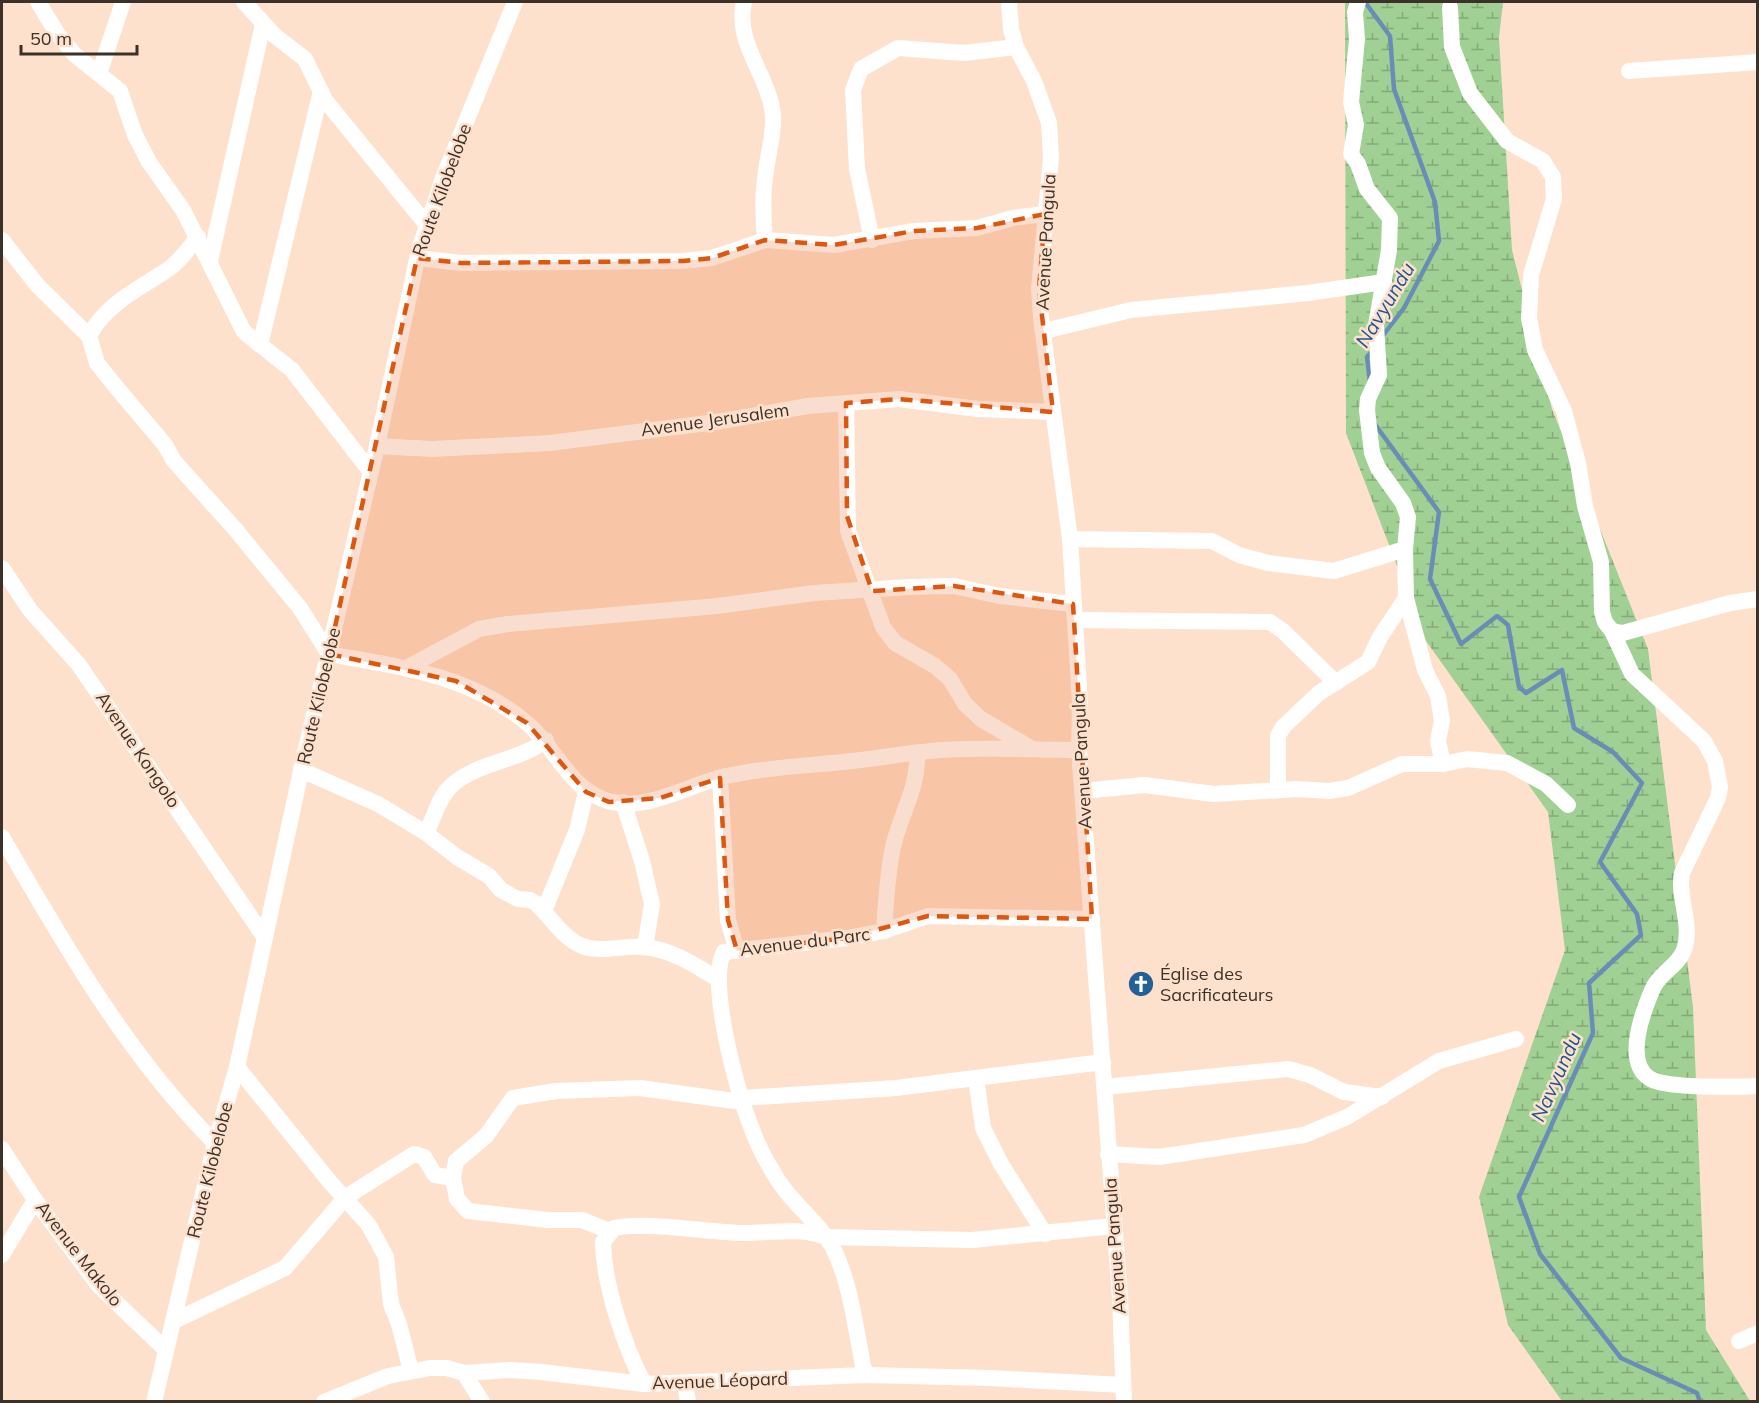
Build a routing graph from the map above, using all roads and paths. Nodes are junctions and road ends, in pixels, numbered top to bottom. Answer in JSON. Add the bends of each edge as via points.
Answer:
{"nodes":[{"id":1,"x":38,"y":2,"type":"edge"},
{"id":2,"x":123,"y":2,"type":"edge"},
{"id":3,"x":245,"y":2,"type":"edge"},
{"id":4,"x":515,"y":2,"type":"edge"},
{"id":5,"x":744,"y":2,"type":"edge"},
{"id":6,"x":1009,"y":2,"type":"edge"},
{"id":7,"x":1358,"y":2,"type":"edge"},
{"id":8,"x":1450,"y":7,"type":"dead end"},
{"id":9,"x":263,"y":24,"type":"junction"},
{"id":10,"x":1016,"y":47,"type":"junction"},
{"id":11,"x":1758,"y":62,"type":"edge"},
{"id":12,"x":1629,"y":71,"type":"dead end"},
{"id":13,"x":99,"y":74,"type":"junction"},
{"id":14,"x":321,"y":91,"type":"junction"},
{"id":15,"x":1045,"y":214,"type":"junction"},
{"id":16,"x":426,"y":224,"type":"junction"},
{"id":17,"x":198,"y":237,"type":"junction"},
{"id":18,"x":2,"y":240,"type":"edge"},
{"id":19,"x":765,"y":240,"type":"junction"},
{"id":20,"x":872,"y":240,"type":"junction"},
{"id":21,"x":417,"y":258,"type":"junction"},
{"id":22,"x":210,"y":261,"type":"junction"},
{"id":23,"x":1384,"y":282,"type":"junction"},
{"id":24,"x":1044,"y":331,"type":"junction"},
{"id":25,"x":89,"y":336,"type":"junction"},
{"id":26,"x":260,"y":345,"type":"junction"},
{"id":27,"x":846,"y":403,"type":"junction"},
{"id":28,"x":1053,"y":412,"type":"junction"},
{"id":29,"x":377,"y":446,"type":"junction"},
{"id":30,"x":370,"y":471,"type":"junction"},
{"id":31,"x":1070,"y":539,"type":"junction"},
{"id":32,"x":1405,"y":549,"type":"junction"},
{"id":33,"x":2,"y":568,"type":"edge"},
{"id":34,"x":872,"y":591,"type":"junction"},
{"id":35,"x":1406,"y":598,"type":"junction"},
{"id":36,"x":1758,"y":599,"type":"edge"},
{"id":37,"x":1074,"y":612,"type":"junction"},
{"id":38,"x":1612,"y":631,"type":"junction"},
{"id":39,"x":329,"y":654,"type":"junction"},
{"id":40,"x":406,"y":668,"type":"junction"},
{"id":41,"x":1336,"y":683,"type":"junction"},
{"id":42,"x":546,"y":740,"type":"junction"},
{"id":43,"x":1033,"y":750,"type":"junction"},
{"id":44,"x":1079,"y":750,"type":"junction"},
{"id":45,"x":917,"y":753,"type":"junction"},
{"id":46,"x":1443,"y":764,"type":"junction"},
{"id":47,"x":301,"y":770,"type":"junction"},
{"id":48,"x":720,"y":778,"type":"junction"},
{"id":49,"x":1278,"y":789,"type":"junction"},
{"id":50,"x":1083,"y":791,"type":"junction"},
{"id":51,"x":586,"y":792,"type":"junction"},
{"id":52,"x":623,"y":802,"type":"junction"},
{"id":53,"x":1568,"y":805,"type":"dead end"},
{"id":54,"x":426,"y":833,"type":"junction"},
{"id":55,"x":2,"y":837,"type":"edge"},
{"id":56,"x":544,"y":910,"type":"junction"},
{"id":57,"x":1092,"y":919,"type":"junction"},
{"id":58,"x":884,"y":931,"type":"junction"},
{"id":59,"x":266,"y":938,"type":"junction"},
{"id":60,"x":645,"y":947,"type":"junction"},
{"id":61,"x":736,"y":951,"type":"junction"},
{"id":62,"x":719,"y":980,"type":"junction"},
{"id":63,"x":1516,"y":1039,"type":"dead end"},
{"id":64,"x":1103,"y":1062,"type":"junction"},
{"id":65,"x":237,"y":1067,"type":"junction"},
{"id":66,"x":976,"y":1078,"type":"junction"},
{"id":67,"x":1758,"y":1086,"type":"edge"},
{"id":68,"x":1104,"y":1087,"type":"junction"},
{"id":69,"x":1382,"y":1097,"type":"junction"},
{"id":70,"x":741,"y":1100,"type":"junction"},
{"id":71,"x":215,"y":1143,"type":"junction"},
{"id":72,"x":2,"y":1149,"type":"edge"},
{"id":73,"x":1108,"y":1154,"type":"junction"},
{"id":74,"x":453,"y":1178,"type":"junction"},
{"id":75,"x":346,"y":1197,"type":"junction"},
{"id":76,"x":35,"y":1200,"type":"junction"},
{"id":77,"x":1114,"y":1226,"type":"junction"},
{"id":78,"x":609,"y":1232,"type":"junction"},
{"id":79,"x":1045,"y":1234,"type":"junction"},
{"id":80,"x":826,"y":1237,"type":"junction"},
{"id":81,"x":2,"y":1255,"type":"edge"},
{"id":82,"x":174,"y":1321,"type":"junction"},
{"id":83,"x":1758,"y":1333,"type":"edge"},
{"id":84,"x":1739,"y":1341,"type":"dead end"},
{"id":85,"x":166,"y":1350,"type":"junction"},
{"id":86,"x":411,"y":1371,"type":"junction"},
{"id":87,"x":464,"y":1372,"type":"junction"},
{"id":88,"x":865,"y":1375,"type":"junction"},
{"id":89,"x":644,"y":1384,"type":"junction"},
{"id":90,"x":685,"y":1384,"type":"junction"},
{"id":91,"x":1124,"y":1393,"type":"edge"},
{"id":92,"x":154,"y":1401,"type":"edge"},
{"id":93,"x":324,"y":1401,"type":"edge"},
{"id":94,"x":482,"y":1401,"type":"edge"},
{"id":95,"x":688,"y":1401,"type":"edge"}],
"edges":[{"from":1,"to":13,"type":"street","via":[[74,54]]},
{"from":2,"to":13,"type":"street"},
{"from":3,"to":9,"type":"street"},
{"from":4,"to":16,"type":"street","name":"Route Kilobelobe"},
{"from":5,"to":19,"type":"street","via":[[748,53],[768,94],[772,116],[771,152],[764,187]]},
{"from":6,"to":10,"type":"street","name":"Avenue Pangula"},
{"from":7,"to":23,"type":"street","via":[[1351,102],[1356,125],[1351,154],[1367,189],[1390,218]]},
{"from":8,"to":38,"type":"street","via":[[1452,47],[1470,93],[1507,141],[1543,161],[1553,177],[1554,199],[1531,275],[1529,318],[1535,350],[1564,411],[1578,463],[1601,562],[1602,612]]},
{"from":9,"to":14,"type":"street","via":[[305,60]]},
{"from":9,"to":22,"type":"street"},
{"from":10,"to":15,"type":"street","name":"Avenue Pangula","via":[[1049,123],[1051,158]]},
{"from":10,"to":20,"type":"street","via":[[964,53],[898,48],[861,69],[853,90],[857,169]]},
{"from":11,"to":12,"type":"street"},
{"from":13,"to":17,"type":"street","via":[[120,91],[149,162]]},
{"from":14,"to":16,"type":"street"},
{"from":14,"to":26,"type":"street"},
{"from":15,"to":20,"type":"street","via":[[977,228],[914,231]]},
{"from":15,"to":24,"type":"street","name":"Avenue Pangula","via":[[1039,289]]},
{"from":16,"to":21,"type":"street","name":"Route Kilobelobe"},
{"from":17,"to":22,"type":"street"},
{"from":17,"to":25,"type":"street","via":[[171,267],[100,318]]},
{"from":18,"to":25,"type":"street","via":[[37,285]]},
{"from":19,"to":20,"type":"street","via":[[834,245]]},
{"from":19,"to":21,"type":"street","via":[[726,255],[683,261],[461,262]]},
{"from":21,"to":29,"type":"street","name":"Route Kilobelobe"},
{"from":22,"to":26,"type":"street","via":[[244,332]]},
{"from":23,"to":24,"type":"street","via":[[1131,310]]},
{"from":23,"to":32,"type":"street","via":[[1376,325],[1378,375],[1367,410],[1372,453],[1408,517]]},
{"from":24,"to":28,"type":"street","name":"Avenue Pangula"},
{"from":25,"to":39,"type":"street","via":[[97,363],[174,461],[300,608]]},
{"from":26,"to":30,"type":"street","via":[[292,370]]},
{"from":27,"to":28,"type":"street","name":"Avenue Jerusalem","via":[[899,399],[978,409]]},
{"from":27,"to":29,"type":"street","name":"Avenue Jerusalem","via":[[550,442],[432,449]]},
{"from":27,"to":34,"type":"street","via":[[848,531]]},
{"from":28,"to":31,"type":"street","name":"Avenue Pangula"},
{"from":29,"to":30,"type":"street","name":"Route Kilobelobe"},
{"from":30,"to":39,"type":"street","name":"Route Kilobelobe"},
{"from":31,"to":32,"type":"street","via":[[1212,541],[1239,555],[1268,563],[1334,571]]},
{"from":31,"to":37,"type":"street","name":"Avenue Pangula"},
{"from":32,"to":35,"type":"street"},
{"from":33,"to":59,"type":"street","name":"Avenue Kongolo","via":[[30,610],[79,665]]},
{"from":34,"to":37,"type":"street","via":[[954,586]]},
{"from":34,"to":40,"type":"street","via":[[814,593],[717,606],[508,624],[479,629]]},
{"from":34,"to":43,"type":"street","via":[[883,627],[895,643],[935,666],[981,719]]},
{"from":35,"to":41,"type":"street","via":[[1368,662]]},
{"from":35,"to":46,"type":"street","via":[[1425,670],[1438,696],[1442,721],[1438,741]]},
{"from":36,"to":38,"type":"street","via":[[1623,633]]},
{"from":37,"to":41,"type":"street","via":[[1270,622]]},
{"from":37,"to":44,"type":"street","name":"Avenue Pangula"},
{"from":38,"to":67,"type":"street","via":[[1632,674],[1712,750],[1720,787],[1682,873],[1687,926],[1684,950],[1659,978],[1646,1005],[1637,1053],[1640,1067],[1648,1077],[1662,1084]]},
{"from":39,"to":40,"type":"street"},
{"from":39,"to":47,"type":"street","name":"Route Kilobelobe"},
{"from":40,"to":42,"type":"street","via":[[456,681],[487,695]]},
{"from":41,"to":49,"type":"street","via":[[1293,715],[1278,736]]},
{"from":42,"to":51,"type":"street"},
{"from":42,"to":54,"type":"street","via":[[450,787]]},
{"from":43,"to":44,"type":"street"},
{"from":43,"to":45,"type":"street"},
{"from":44,"to":50,"type":"street","name":"Avenue Pangula"},
{"from":45,"to":48,"type":"street","via":[[771,768]]},
{"from":45,"to":58,"type":"street","via":[[916,782],[892,848]]},
{"from":46,"to":49,"type":"street","via":[[1402,764],[1348,788],[1329,791]]},
{"from":46,"to":53,"type":"street","via":[[1467,759],[1507,763],[1546,784]]},
{"from":47,"to":54,"type":"street","via":[[378,804]]},
{"from":47,"to":59,"type":"street","name":"Route Kilobelobe"},
{"from":48,"to":52,"type":"street","via":[[660,798]]},
{"from":48,"to":61,"type":"street","via":[[728,920]]},
{"from":49,"to":50,"type":"street","via":[[1214,794],[1144,785]]},
{"from":50,"to":57,"type":"street","name":"Avenue Pangula"},
{"from":51,"to":52,"type":"street","via":[[609,802]]},
{"from":51,"to":56,"type":"street","via":[[577,830]]},
{"from":52,"to":60,"type":"street","via":[[652,904]]},
{"from":54,"to":56,"type":"street","via":[[489,876],[501,890],[530,900]]},
{"from":55,"to":71,"type":"street","via":[[49,922],[106,1006],[185,1113]]},
{"from":56,"to":60,"type":"street","via":[[568,938],[588,948]]},
{"from":57,"to":58,"type":"street","name":"Avenue du Parc","via":[[928,916]]},
{"from":57,"to":64,"type":"street","name":"Avenue Pangula"},
{"from":58,"to":61,"type":"street","name":"Avenue du Parc"},
{"from":59,"to":65,"type":"street","name":"Route Kilobelobe"},
{"from":60,"to":62,"type":"street","via":[[682,956]]},
{"from":61,"to":62,"type":"street","name":"Avenue du Parc","via":[[724,952],[720,958]]},
{"from":62,"to":70,"type":"street","name":"Avenue du Parc"},
{"from":63,"to":69,"type":"street","via":[[1439,1061]]},
{"from":64,"to":66,"type":"street"},
{"from":64,"to":68,"type":"street","name":"Avenue Pangula"},
{"from":65,"to":71,"type":"street","name":"Route Kilobelobe"},
{"from":65,"to":75,"type":"street"},
{"from":66,"to":70,"type":"street"},
{"from":66,"to":79,"type":"street","via":[[983,1128]]},
{"from":68,"to":69,"type":"street","via":[[1288,1069],[1344,1092]]},
{"from":68,"to":73,"type":"street","name":"Avenue Pangula"},
{"from":69,"to":73,"type":"street","via":[[1304,1135],[1159,1157]]},
{"from":70,"to":74,"type":"street","via":[[640,1088],[556,1091],[513,1098],[486,1136],[456,1161]]},
{"from":70,"to":80,"type":"street","name":"Avenue du Parc","via":[[777,1179]]},
{"from":71,"to":82,"type":"street","name":"Route Kilobelobe"},
{"from":72,"to":76,"type":"street","name":"Avenue Makolo"},
{"from":73,"to":77,"type":"street","name":"Avenue Pangula"},
{"from":74,"to":75,"type":"street","via":[[435,1175],[418,1153]]},
{"from":74,"to":78,"type":"street","via":[[457,1199],[463,1208],[475,1213],[548,1221],[582,1220]]},
{"from":75,"to":82,"type":"street","via":[[285,1268]]},
{"from":75,"to":86,"type":"street","via":[[368,1224],[386,1257],[390,1304]]},
{"from":76,"to":81,"type":"street"},
{"from":76,"to":85,"type":"street","name":"Avenue Makolo","via":[[111,1300]]},
{"from":77,"to":79,"type":"street"},
{"from":77,"to":91,"type":"street","name":"Avenue Pangula"},
{"from":78,"to":80,"type":"street","via":[[636,1227],[741,1233],[808,1231]]},
{"from":78,"to":89,"type":"street","via":[[603,1242],[604,1265],[633,1363]]},
{"from":79,"to":80,"type":"street","via":[[972,1240]]},
{"from":80,"to":88,"type":"street","name":"Avenue du Parc","via":[[842,1273]]},
{"from":82,"to":85,"type":"street","name":"Route Kilobelobe"},
{"from":83,"to":84,"type":"street"},
{"from":85,"to":92,"type":"street","name":"Route Kilobelobe"},
{"from":86,"to":87,"type":"street","name":"Avenue Léopard","via":[[447,1368]]},
{"from":86,"to":93,"type":"street","name":"Avenue Léopard"},
{"from":87,"to":89,"type":"street","name":"Avenue Léopard","via":[[511,1370]]},
{"from":87,"to":94,"type":"street"},
{"from":88,"to":90,"type":"street","name":"Avenue Léopard"},
{"from":88,"to":91,"type":"street","name":"Avenue Léopard","via":[[990,1378]]},
{"from":89,"to":90,"type":"street","name":"Avenue Léopard"},
{"from":90,"to":95,"type":"street"}]}
